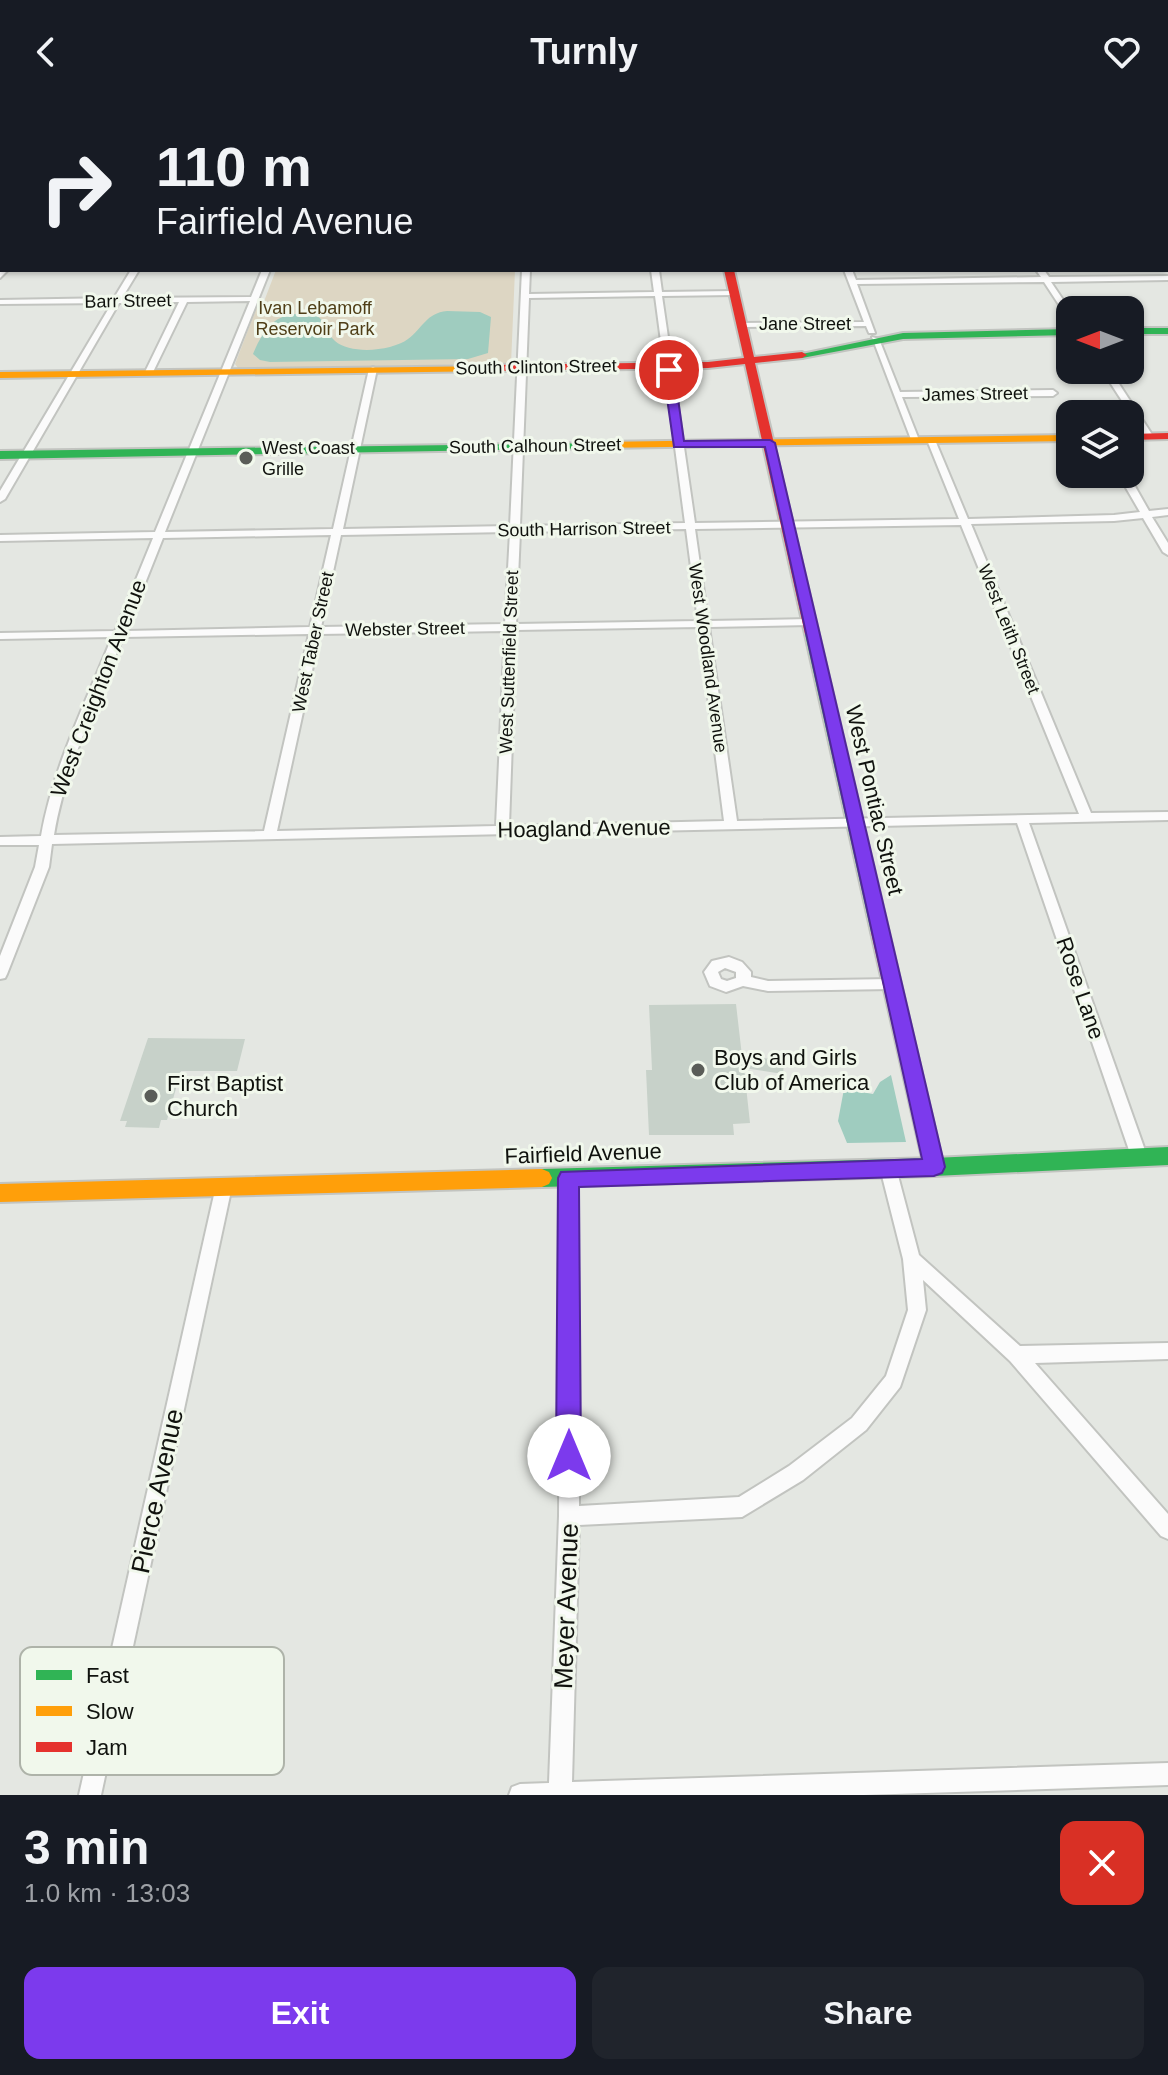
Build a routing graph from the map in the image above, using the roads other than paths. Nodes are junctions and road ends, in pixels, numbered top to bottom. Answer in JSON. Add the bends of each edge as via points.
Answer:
{"nodes":[{"id":1,"x":134,"y":272,"type":"edge"},
{"id":2,"x":265,"y":272,"type":"edge"},
{"id":3,"x":526,"y":272,"type":"edge"},
{"id":4,"x":655,"y":272,"type":"edge"},
{"id":5,"x":729,"y":272,"type":"edge"},
{"id":6,"x":849,"y":272,"type":"edge"},
{"id":7,"x":1041,"y":272,"type":"edge"},
{"id":8,"x":1168,"y":278,"type":"edge"},
{"id":9,"x":1046,"y":280,"type":"junction"},
{"id":10,"x":852,"y":282,"type":"junction"},
{"id":11,"x":734,"y":293,"type":"junction"},
{"id":12,"x":658,"y":294,"type":"junction"},
{"id":13,"x":526,"y":296,"type":"junction"},
{"id":14,"x":1057,"y":296,"type":"edge"},
{"id":15,"x":256,"y":299,"type":"junction"},
{"id":16,"x":184,"y":300,"type":"junction"},
{"id":17,"x":118,"y":301,"type":"junction"},
{"id":18,"x":0,"y":302,"type":"edge"},
{"id":19,"x":741,"y":325,"type":"junction"},
{"id":20,"x":1144,"y":331,"type":"edge"},
{"id":21,"x":1168,"y":331,"type":"edge"},
{"id":22,"x":1056,"y":332,"type":"edge"},
{"id":23,"x":873,"y":333,"type":"junction"},
{"id":24,"x":751,"y":363,"type":"junction"},
{"id":25,"x":668,"y":366,"type":"junction"},
{"id":26,"x":521,"y":368,"type":"junction"},
{"id":27,"x":373,"y":369,"type":"junction"},
{"id":28,"x":149,"y":372,"type":"junction"},
{"id":29,"x":224,"y":372,"type":"junction"},
{"id":30,"x":74,"y":374,"type":"junction"},
{"id":31,"x":0,"y":375,"type":"edge"},
{"id":32,"x":1117,"y":384,"type":"edge"},
{"id":33,"x":1053,"y":393,"type":"dead end"},
{"id":34,"x":897,"y":395,"type":"junction"},
{"id":35,"x":1159,"y":436,"type":"edge"},
{"id":36,"x":1056,"y":438,"type":"edge"},
{"id":37,"x":923,"y":440,"type":"junction"},
{"id":38,"x":770,"y":443,"type":"junction"},
{"id":39,"x":678,"y":444,"type":"junction"},
{"id":40,"x":518,"y":447,"type":"junction"},
{"id":41,"x":355,"y":449,"type":"junction"},
{"id":42,"x":191,"y":452,"type":"junction"},
{"id":43,"x":0,"y":455,"type":"edge"},
{"id":44,"x":26,"y":455,"type":"junction"},
{"id":45,"x":1130,"y":488,"type":"edge"},
{"id":46,"x":0,"y":499,"type":"edge"},
{"id":47,"x":1168,"y":512,"type":"edge"},
{"id":48,"x":1145,"y":516,"type":"junction"},
{"id":49,"x":965,"y":522,"type":"junction"},
{"id":50,"x":788,"y":526,"type":"junction"},
{"id":51,"x":690,"y":527,"type":"junction"},
{"id":52,"x":513,"y":530,"type":"junction"},
{"id":53,"x":336,"y":533,"type":"junction"},
{"id":54,"x":158,"y":536,"type":"junction"},
{"id":55,"x":0,"y":538,"type":"edge"},
{"id":56,"x":1168,"y":552,"type":"edge"},
{"id":57,"x":810,"y":622,"type":"junction"},
{"id":58,"x":704,"y":623,"type":"junction"},
{"id":59,"x":511,"y":627,"type":"junction"},
{"id":60,"x":316,"y":630,"type":"junction"},
{"id":61,"x":118,"y":633,"type":"junction"},
{"id":62,"x":0,"y":636,"type":"edge"},
{"id":63,"x":1168,"y":816,"type":"edge"},
{"id":64,"x":1087,"y":818,"type":"junction"},
{"id":65,"x":1022,"y":820,"type":"junction"},
{"id":66,"x":856,"y":824,"type":"junction"},
{"id":67,"x":731,"y":825,"type":"junction"},
{"id":68,"x":502,"y":830,"type":"junction"},
{"id":69,"x":270,"y":835,"type":"junction"},
{"id":70,"x":45,"y":840,"type":"junction"},
{"id":71,"x":0,"y":841,"type":"edge"},
{"id":72,"x":0,"y":974,"type":"edge"},
{"id":73,"x":743,"y":981,"type":"dead end"},
{"id":74,"x":892,"y":984,"type":"junction"},
{"id":75,"x":1139,"y":1156,"type":"junction"},
{"id":76,"x":1168,"y":1156,"type":"edge"},
{"id":77,"x":934,"y":1167,"type":"junction"},
{"id":78,"x":888,"y":1168,"type":"junction"},
{"id":79,"x":569,"y":1178,"type":"junction"},
{"id":80,"x":224,"y":1186,"type":"junction"},
{"id":81,"x":0,"y":1193,"type":"edge"},
{"id":82,"x":912,"y":1259,"type":"junction"},
{"id":83,"x":1168,"y":1351,"type":"edge"},
{"id":84,"x":1016,"y":1355,"type":"junction"},
{"id":85,"x":569,"y":1516,"type":"junction"},
{"id":86,"x":1168,"y":1529,"type":"edge"},
{"id":87,"x":123,"y":1647,"type":"edge"},
{"id":88,"x":1168,"y":1774,"type":"edge"},
{"id":89,"x":94,"y":1775,"type":"edge"},
{"id":90,"x":560,"y":1794,"type":"edge"},
{"id":91,"x":90,"y":1795,"type":"edge"},
{"id":92,"x":520,"y":1795,"type":"edge"}],
"edges":[{"from":1,"to":17,"type":"street"},
{"from":2,"to":15,"type":"street","name":"West Creighton Avenue"},
{"from":3,"to":13,"type":"street","name":"West Suttenfield Street"},
{"from":4,"to":12,"type":"street","name":"West Woodland Avenue"},
{"from":5,"to":11,"type":"main road","name":"West Pontiac Street"},
{"from":6,"to":10,"type":"street","name":"West Leith Street"},
{"from":7,"to":9,"type":"street"},
{"from":8,"to":9,"type":"street"},
{"from":9,"to":10,"type":"street"},
{"from":9,"to":14,"type":"street"},
{"from":10,"to":23,"type":"street","name":"West Leith Street"},
{"from":11,"to":12,"type":"street"},
{"from":11,"to":19,"type":"main road","name":"West Pontiac Street"},
{"from":12,"to":13,"type":"street"},
{"from":12,"to":25,"type":"street","name":"West Woodland Avenue"},
{"from":13,"to":26,"type":"street","name":"West Suttenfield Street"},
{"from":15,"to":16,"type":"street","name":"Barr Street"},
{"from":15,"to":29,"type":"street","name":"West Creighton Avenue"},
{"from":16,"to":17,"type":"street","name":"Barr Street"},
{"from":16,"to":28,"type":"street"},
{"from":17,"to":18,"type":"street","name":"Barr Street"},
{"from":17,"to":30,"type":"street"},
{"from":19,"to":23,"type":"street","name":"Jane Street"},
{"from":19,"to":24,"type":"main road","name":"West Pontiac Street"},
{"from":20,"to":21,"type":"main road"},
{"from":22,"to":23,"type":"main road","name":"South Clinton Street"},
{"from":23,"to":24,"type":"main road","name":"South Clinton Street"},
{"from":23,"to":34,"type":"street","name":"West Leith Street"},
{"from":24,"to":25,"type":"main road","name":"South Clinton Street"},
{"from":24,"to":38,"type":"main road","name":"West Pontiac Street"},
{"from":25,"to":26,"type":"main road","name":"South Clinton Street"},
{"from":25,"to":39,"type":"street","name":"West Woodland Avenue"},
{"from":26,"to":27,"type":"main road","name":"South Clinton Street"},
{"from":26,"to":40,"type":"street","name":"West Suttenfield Street"},
{"from":27,"to":29,"type":"main road","name":"South Clinton Street"},
{"from":27,"to":41,"type":"street","name":"West Taber Street"},
{"from":28,"to":29,"type":"main road","name":"South Clinton Street"},
{"from":28,"to":30,"type":"main road","name":"South Clinton Street"},
{"from":29,"to":42,"type":"street","name":"West Creighton Avenue"},
{"from":30,"to":31,"type":"main road","name":"South Clinton Street"},
{"from":30,"to":44,"type":"street"},
{"from":32,"to":35,"type":"street"},
{"from":33,"to":34,"type":"street","name":"James Street"},
{"from":34,"to":37,"type":"street","name":"West Leith Street"},
{"from":36,"to":37,"type":"main road","name":"South Calhoun Street"},
{"from":37,"to":38,"type":"main road","name":"South Calhoun Street"},
{"from":37,"to":49,"type":"street","name":"West Leith Street"},
{"from":38,"to":39,"type":"main road","name":"South Calhoun Street"},
{"from":38,"to":50,"type":"main road","name":"West Pontiac Street"},
{"from":39,"to":40,"type":"main road","name":"South Calhoun Street"},
{"from":39,"to":51,"type":"street","name":"West Woodland Avenue"},
{"from":40,"to":41,"type":"main road","name":"South Calhoun Street"},
{"from":40,"to":52,"type":"street","name":"West Suttenfield Street"},
{"from":41,"to":42,"type":"main road","name":"South Calhoun Street"},
{"from":41,"to":53,"type":"street","name":"West Taber Street"},
{"from":42,"to":44,"type":"main road","name":"South Calhoun Street"},
{"from":42,"to":54,"type":"street","name":"West Creighton Avenue"},
{"from":43,"to":44,"type":"main road","name":"South Calhoun Street"},
{"from":44,"to":46,"type":"street"},
{"from":45,"to":48,"type":"street"},
{"from":47,"to":48,"type":"street","name":"South Harrison Street"},
{"from":48,"to":49,"type":"street","name":"South Harrison Street"},
{"from":48,"to":56,"type":"street"},
{"from":49,"to":50,"type":"street","name":"South Harrison Street"},
{"from":49,"to":64,"type":"street","name":"West Leith Street"},
{"from":50,"to":51,"type":"street","name":"South Harrison Street"},
{"from":50,"to":57,"type":"main road","name":"West Pontiac Street"},
{"from":51,"to":52,"type":"street","name":"South Harrison Street"},
{"from":51,"to":58,"type":"street","name":"West Woodland Avenue"},
{"from":52,"to":53,"type":"street","name":"South Harrison Street"},
{"from":52,"to":59,"type":"street","name":"West Suttenfield Street"},
{"from":53,"to":54,"type":"street","name":"South Harrison Street"},
{"from":53,"to":60,"type":"street","name":"West Taber Street"},
{"from":54,"to":55,"type":"street","name":"South Harrison Street"},
{"from":54,"to":61,"type":"street","name":"West Creighton Avenue"},
{"from":57,"to":58,"type":"street","name":"Webster Street"},
{"from":57,"to":66,"type":"main road","name":"West Pontiac Street"},
{"from":58,"to":59,"type":"street","name":"Webster Street"},
{"from":58,"to":67,"type":"street","name":"West Woodland Avenue"},
{"from":59,"to":60,"type":"street","name":"Webster Street"},
{"from":59,"to":68,"type":"street","name":"West Suttenfield Street"},
{"from":60,"to":61,"type":"street","name":"Webster Street"},
{"from":60,"to":69,"type":"street","name":"West Taber Street"},
{"from":61,"to":62,"type":"street","name":"Webster Street"},
{"from":61,"to":70,"type":"street","name":"West Creighton Avenue","via":[[61,778]]},
{"from":63,"to":64,"type":"street","name":"Hoagland Avenue"},
{"from":64,"to":65,"type":"street","name":"Hoagland Avenue"},
{"from":65,"to":66,"type":"street","name":"Hoagland Avenue"},
{"from":65,"to":75,"type":"street","name":"Rose Lane"},
{"from":66,"to":67,"type":"street","name":"Hoagland Avenue"},
{"from":66,"to":74,"type":"main road","name":"West Pontiac Street"},
{"from":67,"to":68,"type":"street","name":"Hoagland Avenue"},
{"from":68,"to":69,"type":"street","name":"Hoagland Avenue"},
{"from":69,"to":70,"type":"street","name":"Hoagland Avenue"},
{"from":70,"to":71,"type":"street","name":"Hoagland Avenue"},
{"from":70,"to":72,"type":"street","name":"West Creighton Avenue","via":[[42,867]]},
{"from":73,"to":74,"type":"street","via":[[768,986]]},
{"from":74,"to":77,"type":"main road","name":"West Pontiac Street"},
{"from":75,"to":76,"type":"main road","name":"Fairfield Avenue"},
{"from":75,"to":77,"type":"main road","name":"Fairfield Avenue"},
{"from":77,"to":78,"type":"main road","name":"Fairfield Avenue"},
{"from":78,"to":79,"type":"main road","name":"Fairfield Avenue"},
{"from":78,"to":82,"type":"street"},
{"from":79,"to":80,"type":"main road","name":"Fairfield Avenue"},
{"from":79,"to":85,"type":"street","name":"Meyer Avenue"},
{"from":80,"to":81,"type":"main road","name":"Fairfield Avenue"},
{"from":80,"to":87,"type":"street","name":"Pierce Avenue"},
{"from":82,"to":84,"type":"street"},
{"from":82,"to":85,"type":"street","via":[[917,1310],[894,1381],[859,1424],[796,1473],[742,1507]]},
{"from":83,"to":84,"type":"street"},
{"from":84,"to":86,"type":"street"},
{"from":85,"to":90,"type":"street","name":"Meyer Avenue"},
{"from":88,"to":90,"type":"street"},
{"from":89,"to":91,"type":"street","name":"Pierce Avenue"},
{"from":90,"to":92,"type":"street"}]}
